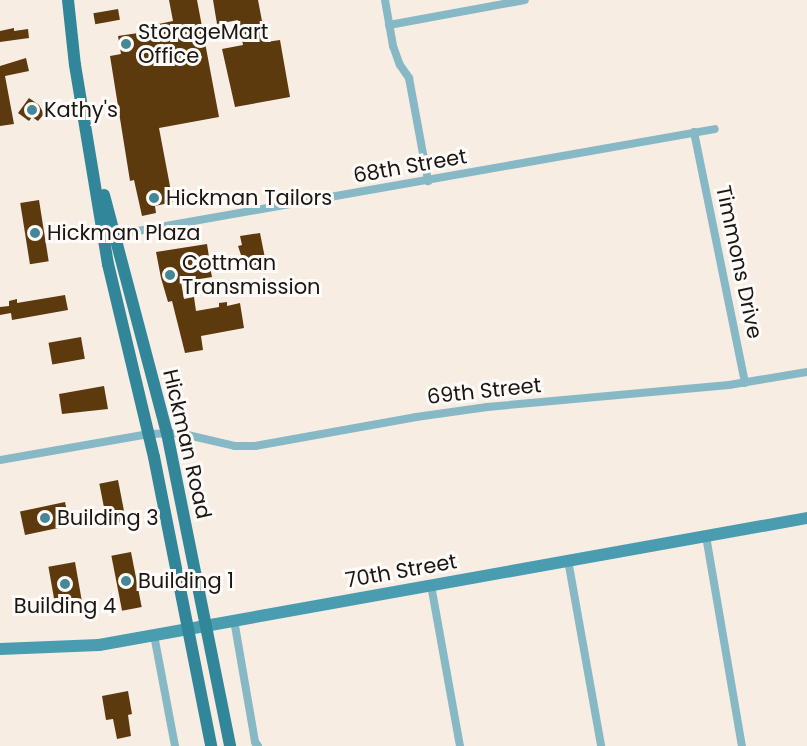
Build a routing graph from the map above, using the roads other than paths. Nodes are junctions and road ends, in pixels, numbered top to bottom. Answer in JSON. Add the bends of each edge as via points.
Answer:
{"nodes":[{"id":1,"x":59,"y":0,"type":"edge"},
{"id":2,"x":68,"y":0,"type":"edge"},
{"id":3,"x":385,"y":0,"type":"edge"},
{"id":4,"x":525,"y":0,"type":"edge"},
{"id":5,"x":389,"y":25,"type":"junction"},
{"id":6,"x":75,"y":65,"type":"junction"},
{"id":7,"x":714,"y":129,"type":"dead end"},
{"id":8,"x":694,"y":132,"type":"junction"},
{"id":9,"x":429,"y":181,"type":"junction"},
{"id":10,"x":109,"y":236,"type":"junction"},
{"id":11,"x":807,"y":372,"type":"edge"},
{"id":12,"x":745,"y":382,"type":"junction"},
{"id":13,"x":166,"y":433,"type":"junction"},
{"id":14,"x":149,"y":434,"type":"junction"},
{"id":15,"x":0,"y":460,"type":"edge"},
{"id":16,"x":807,"y":518,"type":"edge"},
{"id":17,"x":706,"y":536,"type":"junction"},
{"id":18,"x":568,"y":560,"type":"junction"},
{"id":19,"x":431,"y":585,"type":"junction"},
{"id":20,"x":234,"y":620,"type":"junction"},
{"id":21,"x":207,"y":625,"type":"junction"},
{"id":22,"x":189,"y":629,"type":"junction"},
{"id":23,"x":154,"y":635,"type":"junction"},
{"id":24,"x":0,"y":649,"type":"edge"},
{"id":25,"x":175,"y":746,"type":"edge"},
{"id":26,"x":211,"y":746,"type":"edge"},
{"id":27,"x":230,"y":746,"type":"edge"},
{"id":28,"x":258,"y":746,"type":"edge"},
{"id":29,"x":460,"y":746,"type":"edge"},
{"id":30,"x":601,"y":746,"type":"edge"},
{"id":31,"x":742,"y":746,"type":"edge"}],
"edges":[{"from":1,"to":6,"type":"main road","name":"Hickman Road"},
{"from":2,"to":6,"type":"main road","name":"Hickman Road"},
{"from":3,"to":5,"type":"street"},
{"from":4,"to":5,"type":"street"},
{"from":5,"to":9,"type":"street","via":[[400,65],[409,78]]},
{"from":6,"to":10,"type":"main road","name":"Hickman Road"},
{"from":7,"to":8,"type":"street","name":"68th Street"},
{"from":8,"to":9,"type":"street","name":"68th Street"},
{"from":8,"to":12,"type":"street","name":"Timmons Drive"},
{"from":9,"to":10,"type":"street","name":"68th Street"},
{"from":10,"to":13,"type":"main road","name":"Hickman Road"},
{"from":10,"to":14,"type":"main road","name":"Hickman Road"},
{"from":11,"to":12,"type":"street","name":"69th Street"},
{"from":12,"to":13,"type":"street","name":"69th Street","via":[[486,407],[255,446]]},
{"from":13,"to":14,"type":"street","name":"69th Street"},
{"from":13,"to":21,"type":"main road","name":"Hickman Road"},
{"from":14,"to":15,"type":"street","name":"69th Street"},
{"from":14,"to":22,"type":"main road","name":"Hickman Road"},
{"from":16,"to":17,"type":"street","name":"70th Street"},
{"from":17,"to":18,"type":"street","name":"70th Street"},
{"from":17,"to":31,"type":"street"},
{"from":18,"to":19,"type":"street","name":"70th Street"},
{"from":18,"to":30,"type":"street"},
{"from":19,"to":20,"type":"street","name":"70th Street"},
{"from":19,"to":29,"type":"street"},
{"from":20,"to":21,"type":"street","name":"70th Street"},
{"from":20,"to":28,"type":"street"},
{"from":21,"to":22,"type":"street","name":"70th Street"},
{"from":21,"to":27,"type":"main road","name":"Hickman Road"},
{"from":22,"to":23,"type":"street","name":"70th Street"},
{"from":22,"to":26,"type":"main road","name":"Hickman Road"},
{"from":23,"to":24,"type":"street","name":"70th Street","via":[[99,645]]},
{"from":23,"to":25,"type":"street"}]}
